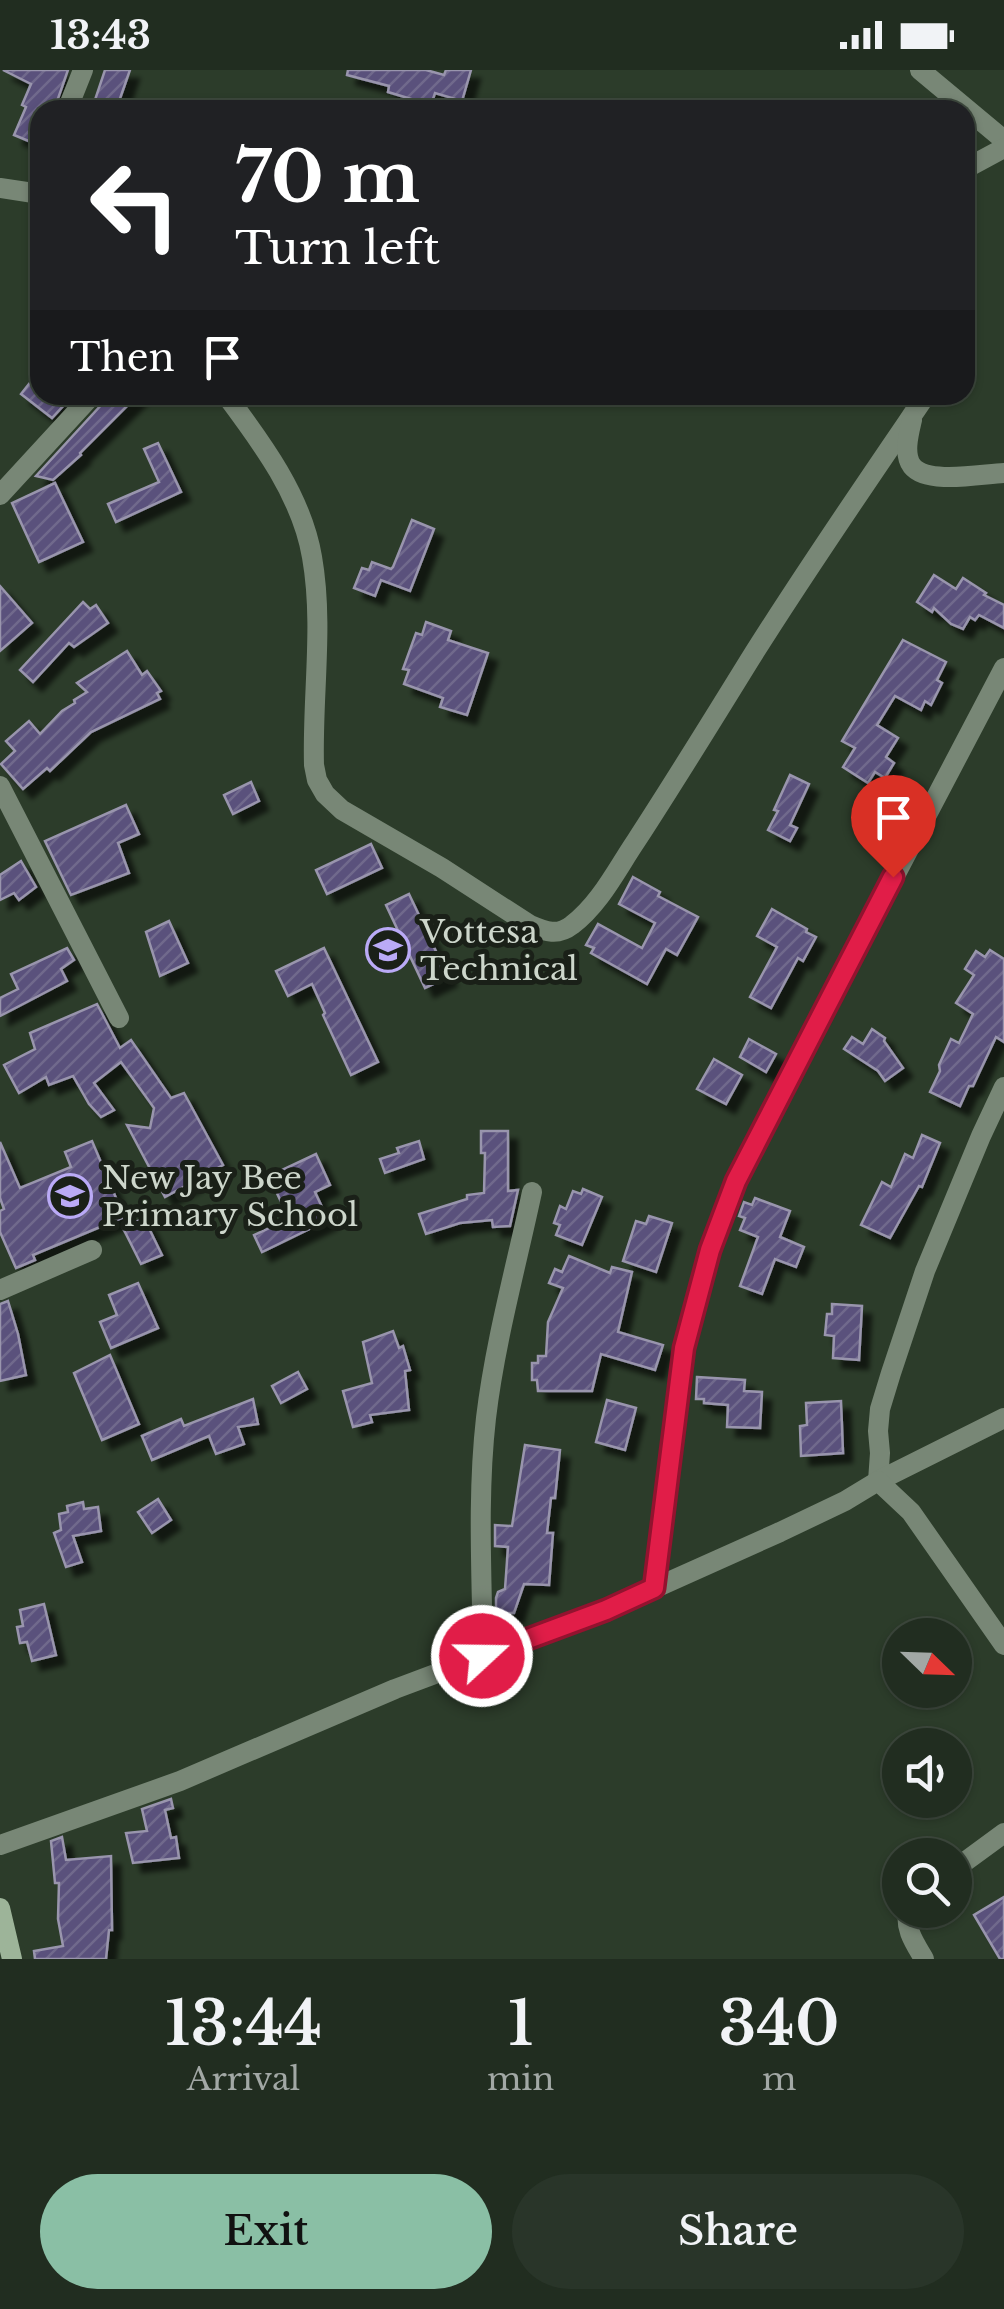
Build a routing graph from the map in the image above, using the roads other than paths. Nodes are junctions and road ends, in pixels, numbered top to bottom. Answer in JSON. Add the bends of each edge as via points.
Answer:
{"nodes":[{"id":1,"x":83,"y":70,"type":"edge"},
{"id":2,"x":920,"y":70,"type":"edge"},
{"id":3,"x":71,"y":100,"type":"edge"},
{"id":4,"x":956,"y":100,"type":"edge"},
{"id":5,"x":975,"y":116,"type":"edge"},
{"id":6,"x":1004,"y":140,"type":"edge"},
{"id":7,"x":1004,"y":148,"type":"edge"},
{"id":8,"x":975,"y":164,"type":"edge"},
{"id":9,"x":30,"y":187,"type":"edge"},
{"id":10,"x":0,"y":188,"type":"edge"},
{"id":11,"x":83,"y":405,"type":"edge"},
{"id":12,"x":233,"y":405,"type":"edge"},
{"id":13,"x":919,"y":405,"type":"edge"},
{"id":14,"x":912,"y":415,"type":"junction"},
{"id":15,"x":1004,"y":473,"type":"edge"},
{"id":16,"x":0,"y":494,"type":"edge"},
{"id":17,"x":1004,"y":668,"type":"edge"},
{"id":18,"x":0,"y":786,"type":"edge"},
{"id":19,"x":119,"y":1018,"type":"dead end"},
{"id":20,"x":1004,"y":1087,"type":"edge"},
{"id":21,"x":532,"y":1192,"type":"dead end"},
{"id":22,"x":92,"y":1250,"type":"dead end"},
{"id":23,"x":0,"y":1290,"type":"edge"},
{"id":24,"x":1004,"y":1418,"type":"edge"},
{"id":25,"x":878,"y":1481,"type":"junction"},
{"id":26,"x":654,"y":1588,"type":"junction"},
{"id":27,"x":1004,"y":1645,"type":"edge"},
{"id":28,"x":482,"y":1656,"type":"junction"},
{"id":29,"x":1004,"y":1833,"type":"edge"},
{"id":30,"x":0,"y":1844,"type":"edge"},
{"id":31,"x":972,"y":1856,"type":"edge"},
{"id":32,"x":0,"y":1908,"type":"edge"},
{"id":33,"x":908,"y":1928,"type":"edge"},
{"id":34,"x":12,"y":1959,"type":"edge"},
{"id":35,"x":924,"y":1959,"type":"edge"}],
"edges":[{"from":1,"to":3,"type":"street"},
{"from":2,"to":4,"type":"street"},
{"from":5,"to":6,"type":"street"},
{"from":7,"to":8,"type":"street"},
{"from":9,"to":10,"type":"street"},
{"from":11,"to":16,"type":"street"},
{"from":12,"to":14,"type":"street","via":[[278,472],[312,554],[314,765],[325,794],[530,925],[558,933],[607,885]]},
{"from":13,"to":14,"type":"street"},
{"from":14,"to":15,"type":"street","via":[[908,454],[918,471],[938,478]]},
{"from":17,"to":26,"type":"street","via":[[723,1212],[684,1348]]},
{"from":18,"to":19,"type":"street"},
{"from":20,"to":25,"type":"street","via":[[925,1270],[890,1373],[880,1409]]},
{"from":21,"to":28,"type":"street","via":[[486,1423]]},
{"from":22,"to":23,"type":"street"},
{"from":24,"to":25,"type":"street"},
{"from":25,"to":26,"type":"street"},
{"from":25,"to":27,"type":"street","via":[[911,1512]]},
{"from":26,"to":28,"type":"street"},
{"from":28,"to":30,"type":"street","via":[[180,1781]]},
{"from":29,"to":31,"type":"street"},
{"from":32,"to":34,"type":"main road"},
{"from":33,"to":35,"type":"street"}]}
